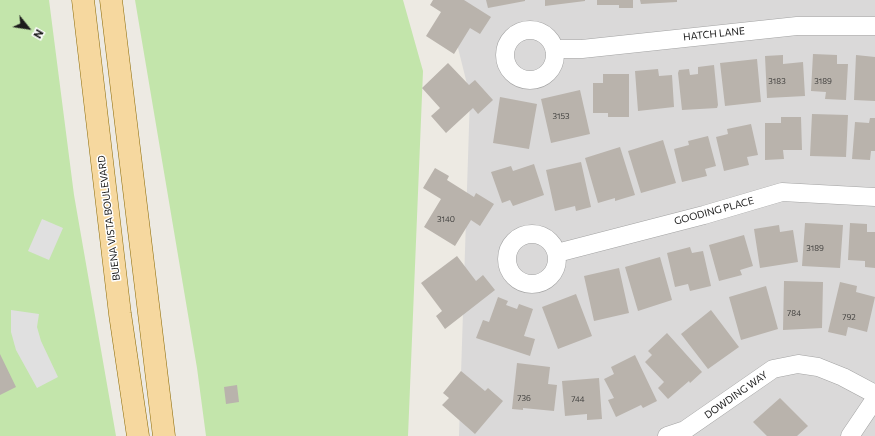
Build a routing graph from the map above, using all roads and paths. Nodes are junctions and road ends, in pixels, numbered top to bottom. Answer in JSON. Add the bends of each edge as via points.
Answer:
{"nodes":[{"id":1,"x":83,"y":0,"type":"edge"},
{"id":2,"x":111,"y":0,"type":"edge"},
{"id":3,"x":875,"y":26,"type":"edge"},
{"id":4,"x":554,"y":49,"type":"dead end"},
{"id":5,"x":875,"y":197,"type":"edge"},
{"id":6,"x":557,"y":253,"type":"dead end"},
{"id":7,"x":875,"y":394,"type":"edge"},
{"id":8,"x":875,"y":399,"type":"edge"},
{"id":9,"x":138,"y":436,"type":"edge"},
{"id":10,"x":164,"y":436,"type":"edge"},
{"id":11,"x":667,"y":436,"type":"edge"},
{"id":12,"x":850,"y":436,"type":"edge"}],
"edges":[{"from":1,"to":9,"type":"main road","name":"BUENA VISTA BOULEVARD","via":[[120,314]]},
{"from":2,"to":10,"type":"main road"},
{"from":3,"to":4,"type":"street","name":"HATCH LANE","via":[[797,26],[582,49]]},
{"from":5,"to":6,"type":"street","name":"GOODING PLACE","via":[[782,192]]},
{"from":7,"to":11,"type":"street","name":"DOWDING WAY","via":[[818,367],[798,364],[773,369],[685,430]]},
{"from":8,"to":12,"type":"street"}]}
